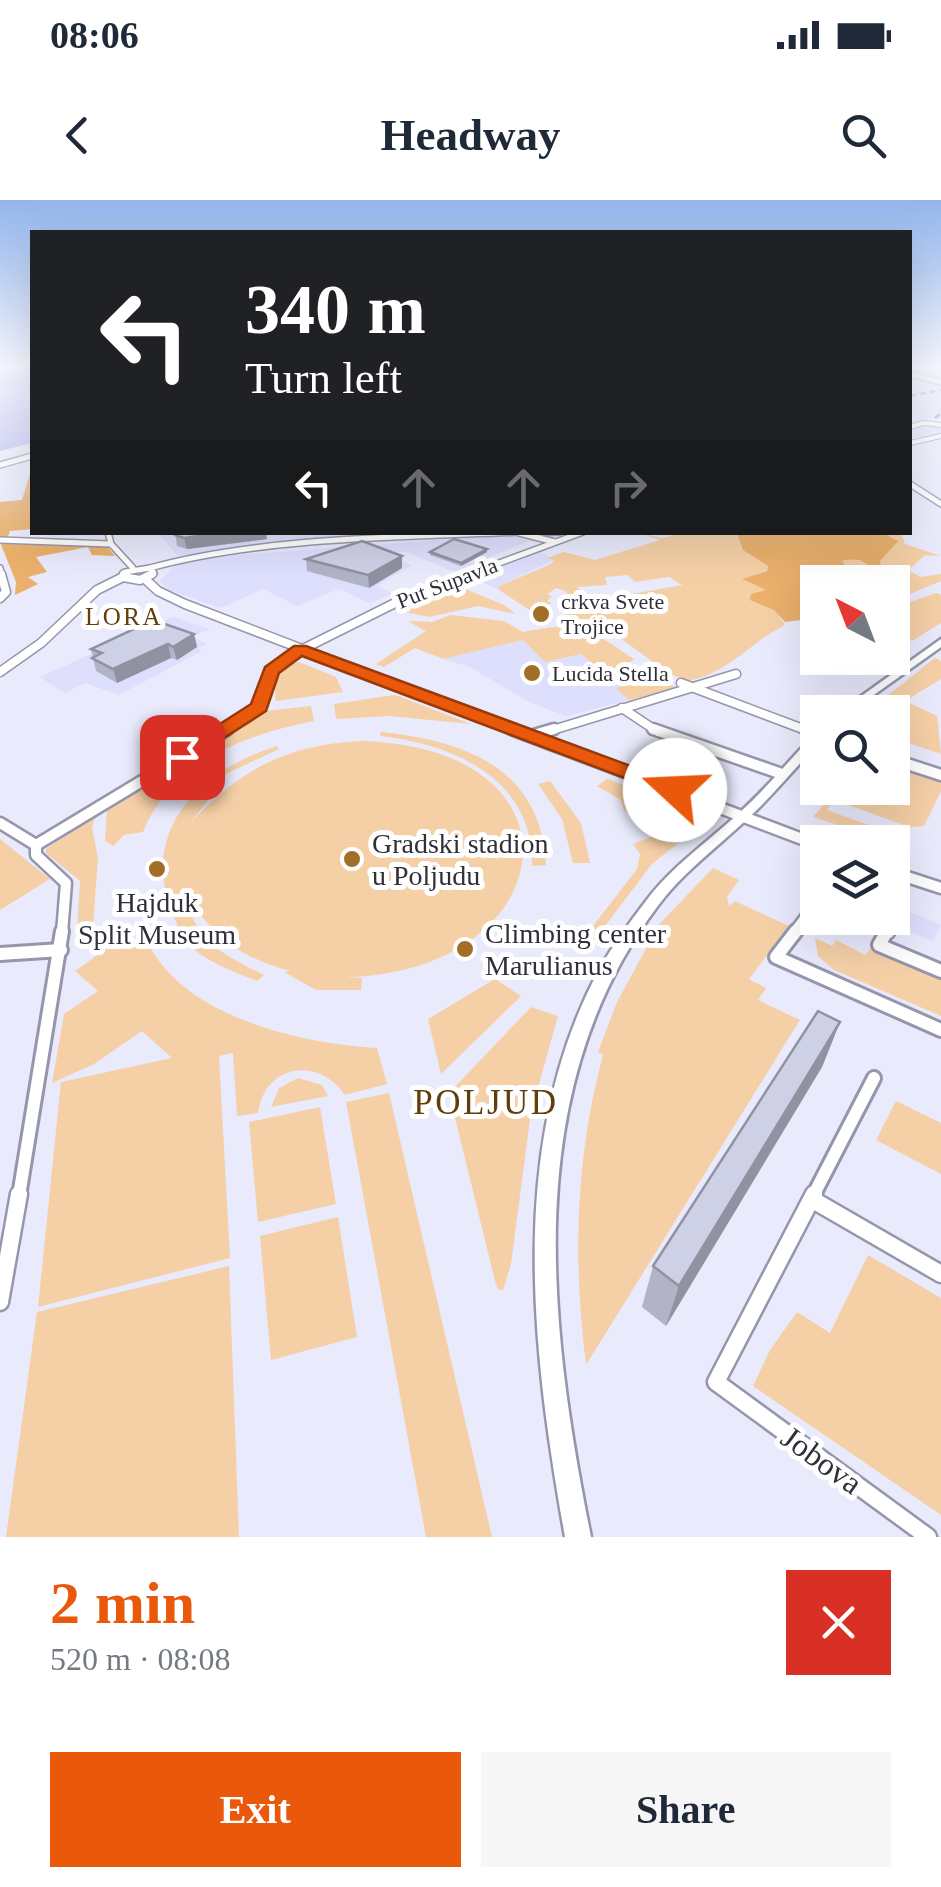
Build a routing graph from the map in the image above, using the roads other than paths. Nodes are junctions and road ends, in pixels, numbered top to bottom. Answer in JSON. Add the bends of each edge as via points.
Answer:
{"nodes":[{"id":1,"x":941,"y":436,"type":"edge"},
{"id":2,"x":912,"y":443,"type":"edge"},
{"id":3,"x":30,"y":457,"type":"edge"},
{"id":4,"x":0,"y":465,"type":"edge"},
{"id":5,"x":912,"y":485,"type":"edge"},
{"id":6,"x":941,"y":504,"type":"edge"},
{"id":7,"x":109,"y":535,"type":"edge"},
{"id":8,"x":471,"y":535,"type":"edge"},
{"id":9,"x":532,"y":535,"type":"edge"},
{"id":10,"x":532,"y":535,"type":"edge"},
{"id":11,"x":564,"y":535,"type":"edge"},
{"id":12,"x":572,"y":535,"type":"edge"},
{"id":13,"x":0,"y":540,"type":"edge"},
{"id":14,"x":551,"y":541,"type":"junction"},
{"id":15,"x":111,"y":544,"type":"junction"},
{"id":16,"x":0,"y":568,"type":"edge"},
{"id":17,"x":133,"y":568,"type":"junction"},
{"id":18,"x":150,"y":568,"type":"junction"},
{"id":19,"x":123,"y":577,"type":"junction"},
{"id":20,"x":146,"y":578,"type":"junction"},
{"id":21,"x":0,"y":598,"type":"edge"},
{"id":22,"x":941,"y":642,"type":"edge"},
{"id":23,"x":300,"y":649,"type":"junction"},
{"id":24,"x":0,"y":672,"type":"edge"},
{"id":25,"x":736,"y":674,"type":"dead end"},
{"id":26,"x":682,"y":684,"type":"dead end"},
{"id":27,"x":694,"y":688,"type":"junction"},
{"id":28,"x":868,"y":695,"type":"edge"},
{"id":29,"x":622,"y":708,"type":"junction"},
{"id":30,"x":800,"y":728,"type":"edge"},
{"id":31,"x":534,"y":736,"type":"junction"},
{"id":32,"x":800,"y":754,"type":"edge"},
{"id":33,"x":910,"y":765,"type":"edge"},
{"id":34,"x":782,"y":774,"type":"junction"},
{"id":35,"x":941,"y":775,"type":"edge"},
{"id":36,"x":742,"y":817,"type":"junction"},
{"id":37,"x":0,"y":822,"type":"edge"},
{"id":38,"x":800,"y":838,"type":"edge"},
{"id":39,"x":36,"y":845,"type":"junction"},
{"id":40,"x":910,"y":878,"type":"edge"},
{"id":41,"x":941,"y":888,"type":"edge"},
{"id":42,"x":800,"y":925,"type":"edge"},
{"id":43,"x":888,"y":935,"type":"edge"},
{"id":44,"x":61,"y":950,"type":"junction"},
{"id":45,"x":0,"y":954,"type":"edge"},
{"id":46,"x":941,"y":971,"type":"edge"},
{"id":47,"x":941,"y":1030,"type":"edge"},
{"id":48,"x":874,"y":1078,"type":"dead end"},
{"id":49,"x":813,"y":1200,"type":"junction"},
{"id":50,"x":941,"y":1274,"type":"edge"},
{"id":51,"x":0,"y":1302,"type":"edge"},
{"id":52,"x":578,"y":1537,"type":"edge"},
{"id":53,"x":928,"y":1537,"type":"edge"}],
"edges":[{"from":1,"to":2,"type":"street"},
{"from":3,"to":4,"type":"street"},
{"from":5,"to":6,"type":"street"},
{"from":7,"to":15,"type":"street"},
{"from":8,"to":18,"type":"street","via":[[198,555]]},
{"from":9,"to":14,"type":"street"},
{"from":10,"to":14,"type":"street"},
{"from":11,"to":14,"type":"street","name":"Put Supavla"},
{"from":12,"to":14,"type":"street","name":"Put Supavla"},
{"from":13,"to":15,"type":"street"},
{"from":14,"to":23,"type":"street","name":"Put Supavla","via":[[401,600]]},
{"from":15,"to":17,"type":"street"},
{"from":16,"to":21,"type":"street","via":[[6,592]]},
{"from":17,"to":18,"type":"street"},
{"from":17,"to":19,"type":"street"},
{"from":18,"to":20,"type":"street","via":[[154,573]]},
{"from":19,"to":20,"type":"street"},
{"from":19,"to":24,"type":"street","via":[[97,590]]},
{"from":20,"to":23,"type":"street","via":[[186,604]]},
{"from":22,"to":28,"type":"main road"},
{"from":23,"to":31,"type":"street"},
{"from":23,"to":39,"type":"street","name":"Put Supavla","via":[[271,670],[260,707],[248,717]]},
{"from":25,"to":27,"type":"street"},
{"from":26,"to":27,"type":"street"},
{"from":27,"to":29,"type":"street"},
{"from":27,"to":30,"type":"street"},
{"from":29,"to":31,"type":"street"},
{"from":29,"to":34,"type":"street","via":[[665,734]]},
{"from":31,"to":36,"type":"street"},
{"from":32,"to":34,"type":"main road"},
{"from":33,"to":35,"type":"street"},
{"from":34,"to":36,"type":"main road"},
{"from":36,"to":38,"type":"street"},
{"from":36,"to":52,"type":"main road","via":[[630,933],[592,1002],[560,1100],[550,1170],[546,1320],[558,1439]]},
{"from":37,"to":39,"type":"street"},
{"from":39,"to":44,"type":"street","via":[[36,855],[66,883]]},
{"from":40,"to":41,"type":"street"},
{"from":42,"to":47,"type":"street","via":[[776,957]]},
{"from":43,"to":46,"type":"street","via":[[880,945]]},
{"from":44,"to":45,"type":"street"},
{"from":44,"to":51,"type":"street"},
{"from":48,"to":49,"type":"street"},
{"from":49,"to":50,"type":"street"},
{"from":49,"to":53,"type":"street","name":"Jobova","via":[[716,1382]]}]}
